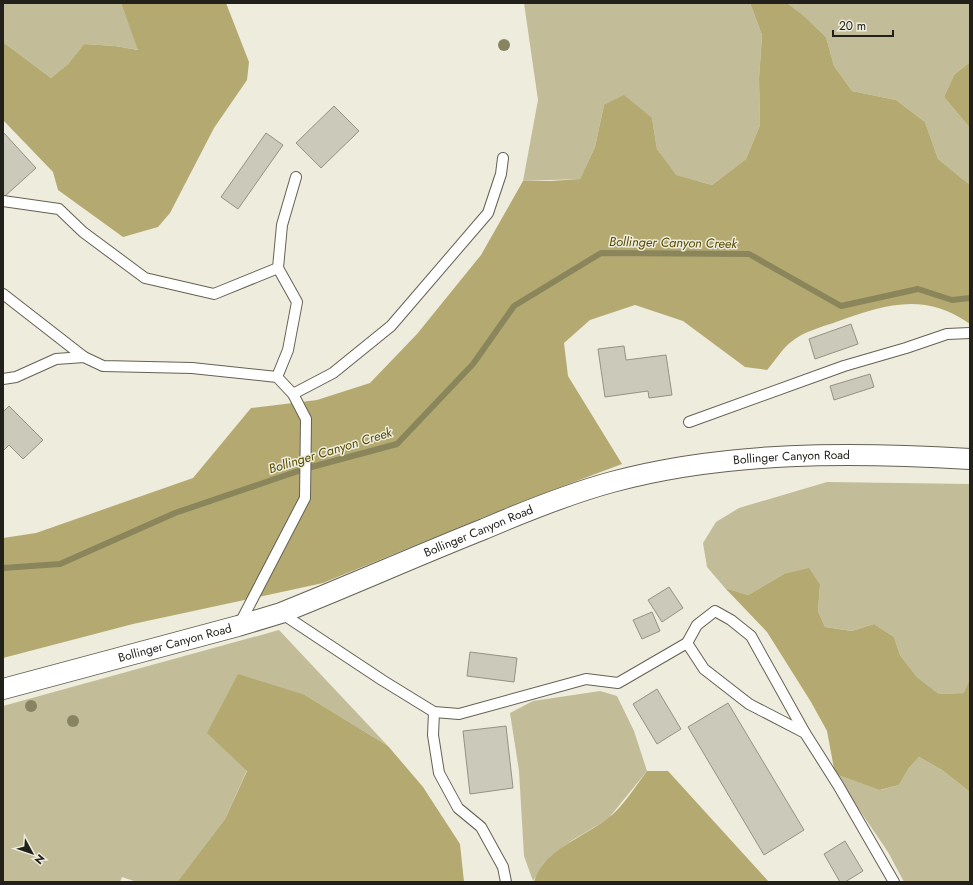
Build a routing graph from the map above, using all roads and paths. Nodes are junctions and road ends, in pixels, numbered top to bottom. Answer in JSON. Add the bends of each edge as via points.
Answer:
{"nodes":[{"id":1,"x":503,"y":158,"type":"dead end"},
{"id":2,"x":296,"y":177,"type":"dead end"},
{"id":3,"x":3,"y":201,"type":"edge"},
{"id":4,"x":278,"y":268,"type":"junction"},
{"id":5,"x":3,"y":294,"type":"edge"},
{"id":6,"x":970,"y":333,"type":"edge"},
{"id":7,"x":84,"y":357,"type":"junction"},
{"id":8,"x":277,"y":377,"type":"junction"},
{"id":9,"x":3,"y":378,"type":"edge"},
{"id":10,"x":293,"y":394,"type":"junction"},
{"id":11,"x":689,"y":422,"type":"dead end"},
{"id":12,"x":970,"y":459,"type":"edge"},
{"id":13,"x":281,"y":613,"type":"junction"},
{"id":14,"x":238,"y":626,"type":"junction"},
{"id":15,"x":687,"y":643,"type":"junction"},
{"id":16,"x":3,"y":688,"type":"edge"},
{"id":17,"x":434,"y":712,"type":"junction"},
{"id":18,"x":805,"y":733,"type":"junction"},
{"id":19,"x":506,"y":882,"type":"edge"},
{"id":20,"x":894,"y":882,"type":"edge"}],
"edges":[{"from":1,"to":10,"type":"lane","via":[[501,174],[488,213],[391,326],[333,373]]},
{"from":2,"to":4,"type":"lane","via":[[282,225]]},
{"from":3,"to":4,"type":"lane","via":[[59,209],[83,232],[145,278],[214,294]]},
{"from":4,"to":8,"type":"lane","via":[[297,302],[288,350]]},
{"from":5,"to":7,"type":"lane"},
{"from":6,"to":11,"type":"lane","via":[[947,334],[844,366]]},
{"from":7,"to":8,"type":"lane","via":[[103,366],[192,368]]},
{"from":7,"to":9,"type":"lane","via":[[56,359],[16,377]]},
{"from":8,"to":10,"type":"lane"},
{"from":10,"to":14,"type":"lane","via":[[306,419],[305,498]]},
{"from":12,"to":13,"type":"street","name":"Bollinger Canyon Road","via":[[819,456],[731,460],[650,473],[612,482],[538,507]]},
{"from":13,"to":14,"type":"street","name":"Bollinger Canyon Road"},
{"from":13,"to":17,"type":"lane"},
{"from":14,"to":16,"type":"street","name":"Bollinger Canyon Road"},
{"from":15,"to":17,"type":"lane","via":[[618,683],[586,679],[459,714]]},
{"from":15,"to":18,"type":"lane","via":[[704,669],[749,704]]},
{"from":15,"to":18,"type":"lane","via":[[697,625],[715,611],[732,620],[751,636]]},
{"from":17,"to":19,"type":"lane","via":[[433,735],[439,773],[458,808],[481,827],[503,867]]},
{"from":18,"to":20,"type":"lane","via":[[838,784]]}]}
